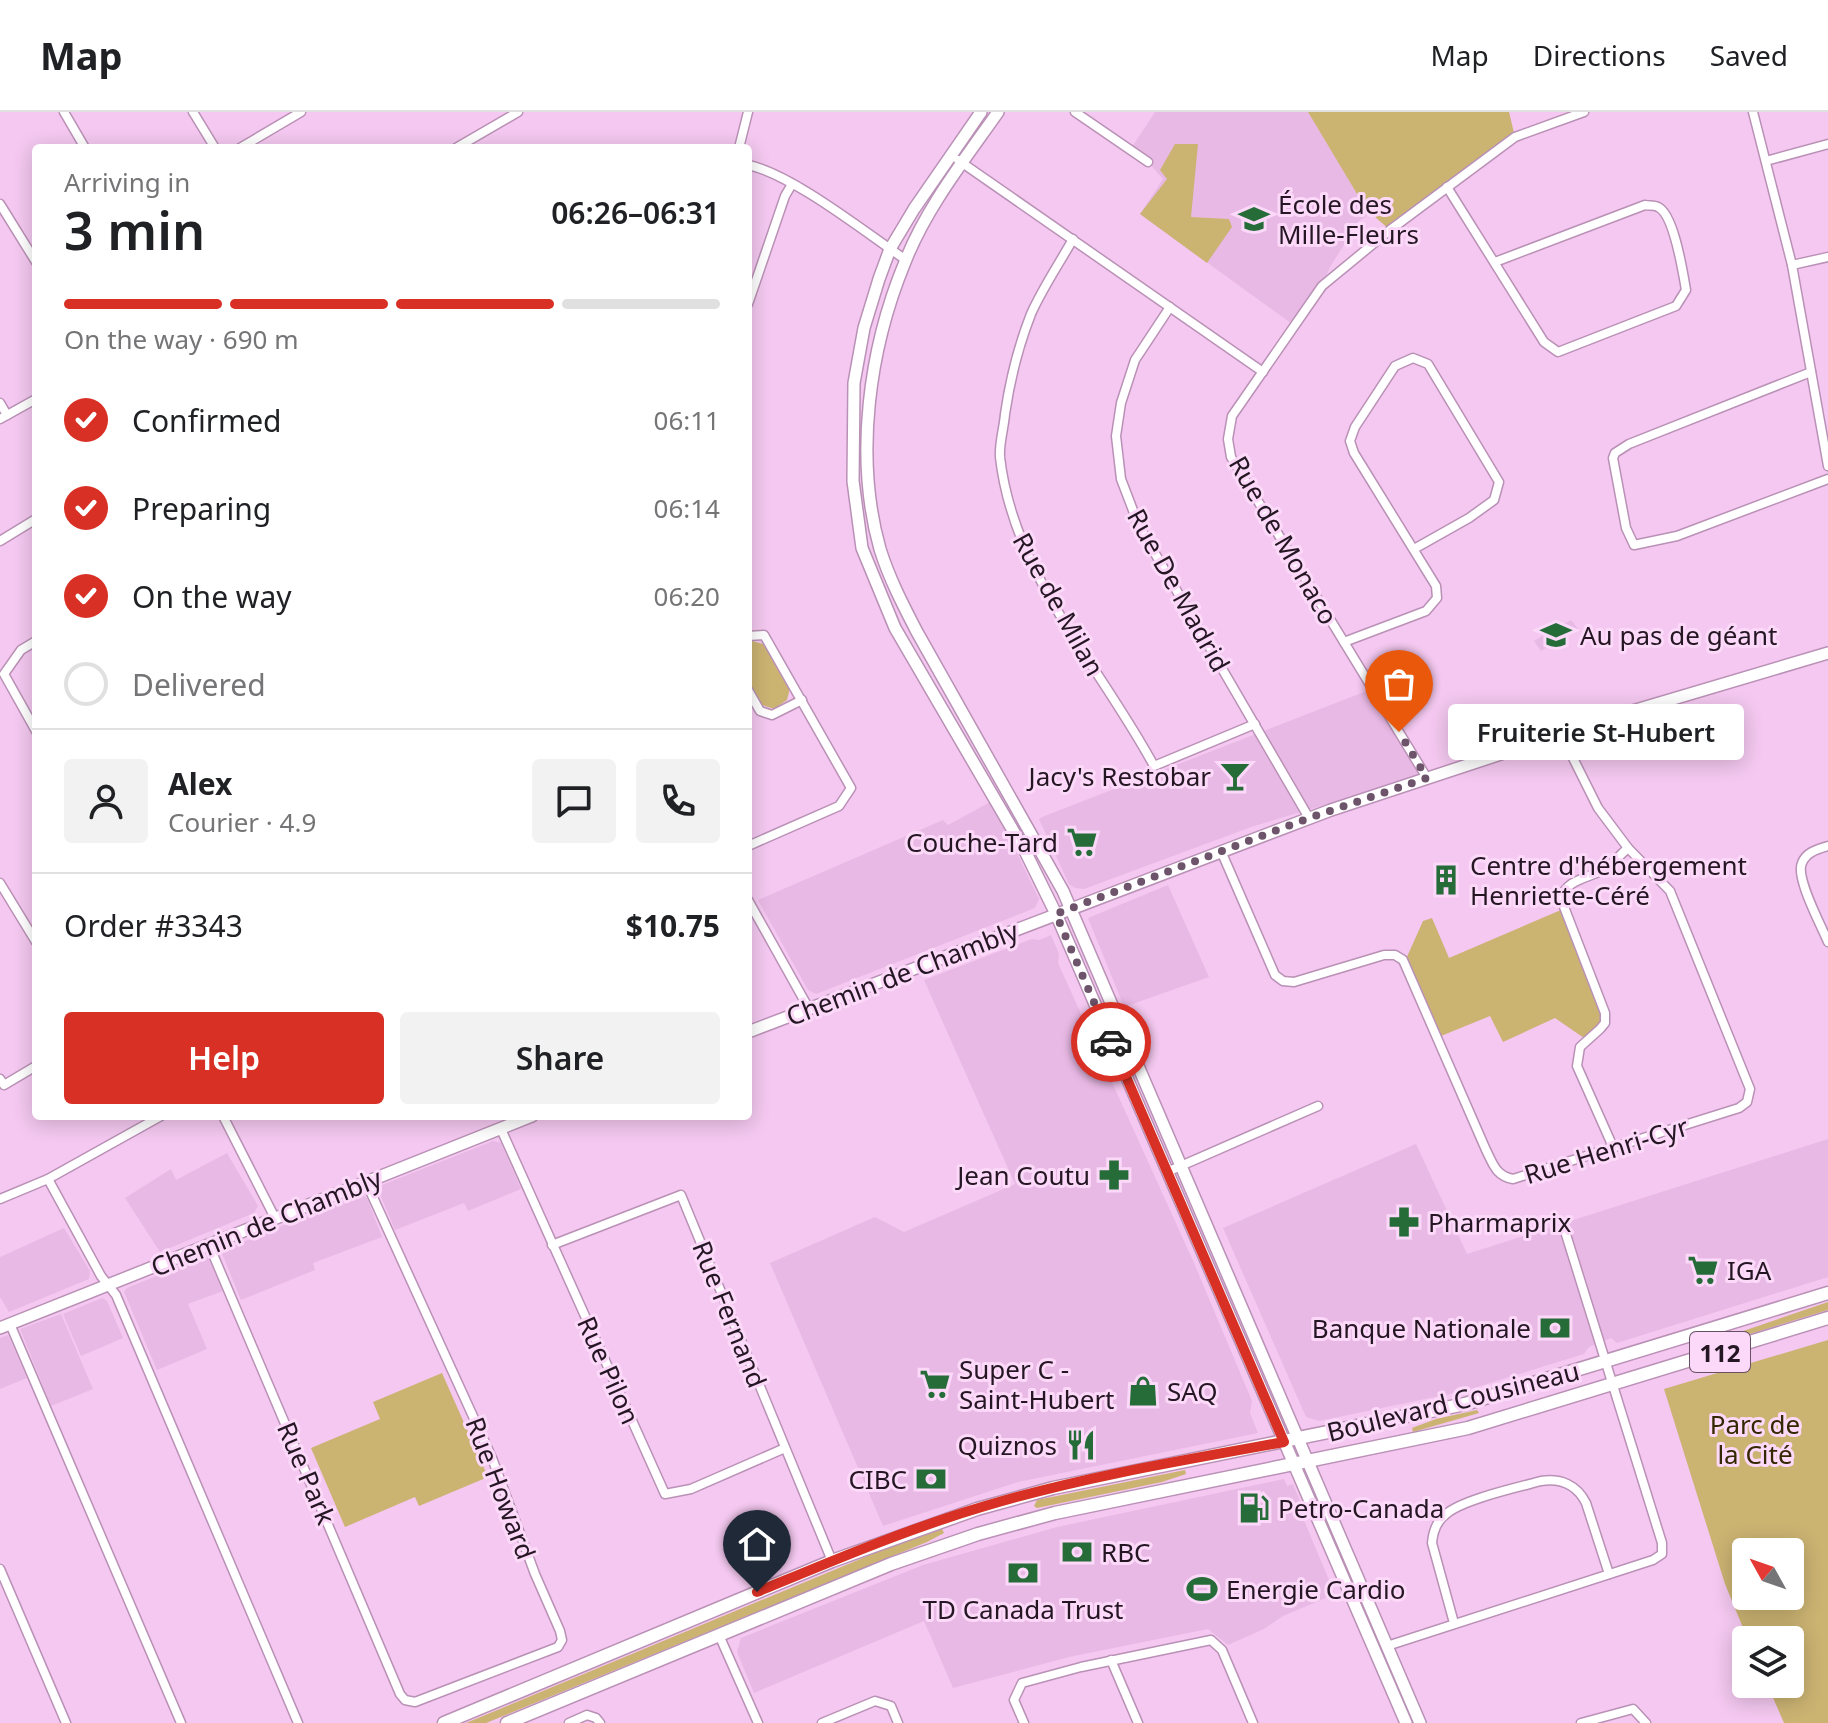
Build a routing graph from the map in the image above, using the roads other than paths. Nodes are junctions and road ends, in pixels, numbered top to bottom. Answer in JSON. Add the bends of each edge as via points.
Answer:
{"nodes":[{"id":1,"x":64,"y":112,"type":"edge"},
{"id":2,"x":193,"y":112,"type":"edge"},
{"id":3,"x":301,"y":112,"type":"edge"},
{"id":4,"x":518,"y":112,"type":"edge"},
{"id":5,"x":748,"y":112,"type":"edge"},
{"id":6,"x":981,"y":112,"type":"edge"},
{"id":7,"x":998,"y":112,"type":"edge"},
{"id":8,"x":1075,"y":112,"type":"edge"},
{"id":9,"x":1584,"y":112,"type":"edge"},
{"id":10,"x":1753,"y":112,"type":"edge"},
{"id":11,"x":83,"y":144,"type":"edge"},
{"id":12,"x":213,"y":144,"type":"edge"},
{"id":13,"x":247,"y":144,"type":"edge"},
{"id":14,"x":463,"y":144,"type":"edge"},
{"id":15,"x":740,"y":144,"type":"edge"},
{"id":16,"x":1828,"y":144,"type":"edge"},
{"id":17,"x":951,"y":155,"type":"junction"},
{"id":18,"x":1766,"y":161,"type":"junction"},
{"id":19,"x":1148,"y":162,"type":"dead end"},
{"id":20,"x":963,"y":163,"type":"junction"},
{"id":21,"x":752,"y":166,"type":"edge"},
{"id":22,"x":792,"y":184,"type":"junction"},
{"id":23,"x":1447,"y":187,"type":"junction"},
{"id":24,"x":0,"y":204,"type":"edge"},
{"id":25,"x":1073,"y":239,"type":"junction"},
{"id":26,"x":890,"y":249,"type":"junction"},
{"id":27,"x":32,"y":256,"type":"edge"},
{"id":28,"x":1828,"y":257,"type":"edge"},
{"id":29,"x":906,"y":260,"type":"junction"},
{"id":30,"x":1495,"y":262,"type":"junction"},
{"id":31,"x":1792,"y":265,"type":"junction"},
{"id":32,"x":752,"y":281,"type":"edge"},
{"id":33,"x":1170,"y":307,"type":"junction"},
{"id":34,"x":1263,"y":372,"type":"junction"},
{"id":35,"x":1811,"y":372,"type":"junction"},
{"id":36,"x":32,"y":401,"type":"edge"},
{"id":37,"x":0,"y":403,"type":"edge"},
{"id":38,"x":4,"y":417,"type":"edge"},
{"id":39,"x":1828,"y":466,"type":"edge"},
{"id":40,"x":1828,"y":479,"type":"edge"},
{"id":41,"x":32,"y":525,"type":"edge"},
{"id":42,"x":0,"y":541,"type":"edge"},
{"id":43,"x":1414,"y":549,"type":"junction"},
{"id":44,"x":752,"y":636,"type":"edge"},
{"id":45,"x":1344,"y":642,"type":"junction"},
{"id":46,"x":32,"y":643,"type":"edge"},
{"id":47,"x":1828,"y":653,"type":"edge"},
{"id":48,"x":752,"y":697,"type":"edge"},
{"id":49,"x":802,"y":700,"type":"junction"},
{"id":50,"x":32,"y":724,"type":"edge"},
{"id":51,"x":1255,"y":724,"type":"junction"},
{"id":52,"x":1561,"y":734,"type":"junction"},
{"id":53,"x":1427,"y":778,"type":"junction"},
{"id":54,"x":1309,"y":818,"type":"junction"},
{"id":55,"x":752,"y":844,"type":"edge"},
{"id":56,"x":1828,"y":846,"type":"edge"},
{"id":57,"x":1628,"y":848,"type":"junction"},
{"id":58,"x":1221,"y":851,"type":"junction"},
{"id":59,"x":0,"y":883,"type":"edge"},
{"id":60,"x":752,"y":907,"type":"edge"},
{"id":61,"x":1071,"y":908,"type":"junction"},
{"id":62,"x":1056,"y":914,"type":"junction"},
{"id":63,"x":32,"y":935,"type":"edge"},
{"id":64,"x":1828,"y":942,"type":"edge"},
{"id":65,"x":809,"y":1009,"type":"junction"},
{"id":66,"x":752,"y":1030,"type":"edge"},
{"id":67,"x":32,"y":1068,"type":"edge"},
{"id":68,"x":0,"y":1079,"type":"edge"},
{"id":69,"x":1318,"y":1106,"type":"dead end"},
{"id":70,"x":154,"y":1120,"type":"edge"},
{"id":71,"x":225,"y":1120,"type":"edge"},
{"id":72,"x":522,"y":1120,"type":"edge"},
{"id":73,"x":501,"y":1129,"type":"junction"},
{"id":74,"x":1613,"y":1147,"type":"junction"},
{"id":75,"x":1182,"y":1166,"type":"junction"},
{"id":76,"x":1167,"y":1172,"type":"junction"},
{"id":77,"x":48,"y":1179,"type":"junction"},
{"id":78,"x":366,"y":1182,"type":"junction"},
{"id":79,"x":0,"y":1199,"type":"edge"},
{"id":80,"x":275,"y":1218,"type":"junction"},
{"id":81,"x":1564,"y":1228,"type":"dead end"},
{"id":82,"x":209,"y":1245,"type":"junction"},
{"id":83,"x":552,"y":1245,"type":"junction"},
{"id":84,"x":1204,"y":1258,"type":"junction"},
{"id":85,"x":108,"y":1284,"type":"junction"},
{"id":86,"x":1234,"y":1288,"type":"junction"},
{"id":87,"x":1828,"y":1293,"type":"edge"},
{"id":88,"x":1828,"y":1318,"type":"edge"},
{"id":89,"x":5,"y":1326,"type":"edge"},
{"id":90,"x":1605,"y":1363,"type":"junction"},
{"id":91,"x":1612,"y":1386,"type":"junction"},
{"id":92,"x":1300,"y":1439,"type":"junction"},
{"id":93,"x":1284,"y":1442,"type":"junction"},
{"id":94,"x":785,"y":1448,"type":"junction"},
{"id":95,"x":1309,"y":1461,"type":"junction"},
{"id":96,"x":1293,"y":1464,"type":"junction"},
{"id":97,"x":832,"y":1561,"type":"junction"},
{"id":98,"x":0,"y":1569,"type":"edge"},
{"id":99,"x":1609,"y":1574,"type":"junction"},
{"id":100,"x":1454,"y":1623,"type":"junction"},
{"id":101,"x":719,"y":1635,"type":"junction"},
{"id":102,"x":1387,"y":1646,"type":"junction"},
{"id":103,"x":1111,"y":1660,"type":"junction"},
{"id":104,"x":405,"y":1700,"type":"joint"},
{"id":105,"x":598,"y":1720,"type":"edge"},
{"id":106,"x":66,"y":1723,"type":"edge"},
{"id":107,"x":181,"y":1723,"type":"edge"},
{"id":108,"x":298,"y":1723,"type":"edge"},
{"id":109,"x":444,"y":1723,"type":"edge"},
{"id":110,"x":507,"y":1723,"type":"edge"},
{"id":111,"x":569,"y":1723,"type":"edge"},
{"id":112,"x":758,"y":1723,"type":"edge"},
{"id":113,"x":822,"y":1723,"type":"edge"},
{"id":114,"x":898,"y":1723,"type":"edge"},
{"id":115,"x":1024,"y":1723,"type":"edge"},
{"id":116,"x":1138,"y":1723,"type":"edge"},
{"id":117,"x":1253,"y":1723,"type":"edge"},
{"id":118,"x":1406,"y":1723,"type":"edge"},
{"id":119,"x":1420,"y":1723,"type":"edge"},
{"id":120,"x":1581,"y":1723,"type":"edge"},
{"id":121,"x":1646,"y":1723,"type":"edge"}],
"edges":[{"from":1,"to":11,"type":"street"},
{"from":2,"to":12,"type":"street"},
{"from":3,"to":13,"type":"street"},
{"from":4,"to":14,"type":"street"},
{"from":5,"to":15,"type":"street"},
{"from":6,"to":17,"type":"street"},
{"from":7,"to":20,"type":"street"},
{"from":8,"to":19,"type":"street"},
{"from":9,"to":23,"type":"street","name":"Rue de Monaco","via":[[1515,137]]},
{"from":10,"to":18,"type":"street"},
{"from":16,"to":18,"type":"street"},
{"from":17,"to":20,"type":"street"},
{"from":17,"to":26,"type":"street"},
{"from":18,"to":31,"type":"street"},
{"from":20,"to":25,"type":"street"},
{"from":20,"to":29,"type":"street"},
{"from":21,"to":22,"type":"street"},
{"from":22,"to":26,"type":"street"},
{"from":22,"to":32,"type":"street"},
{"from":23,"to":30,"type":"street"},
{"from":23,"to":34,"type":"street","name":"Rue de Monaco","via":[[1322,286]]},
{"from":24,"to":27,"type":"street"},
{"from":25,"to":33,"type":"street"},
{"from":25,"to":51,"type":"street","name":"Rue de Milan","via":[[1032,313],[1011,373],[1000,454],[1014,522],[1043,584],[1154,766]]},
{"from":26,"to":29,"type":"street"},
{"from":26,"to":62,"type":"street","via":[[864,328],[854,383],[853,481],[862,548],[895,628]]},
{"from":28,"to":31,"type":"street"},
{"from":29,"to":61,"type":"street","via":[[876,361],[867,434],[880,548],[895,591]]},
{"from":30,"to":30,"type":"street","via":[[1544,342],[1558,352],[1676,306],[1686,290],[1666,214],[1645,205]]},
{"from":31,"to":35,"type":"street"},
{"from":33,"to":34,"type":"street"},
{"from":33,"to":51,"type":"street","name":"Rue De Madrid","via":[[1135,360],[1121,403],[1116,436],[1121,479],[1139,526]]},
{"from":34,"to":45,"type":"street","name":"Rue de Monaco","via":[[1232,416],[1231,457]]},
{"from":35,"to":39,"type":"street"},
{"from":35,"to":40,"type":"street","via":[[1629,444],[1613,458],[1634,545],[1677,536]]},
{"from":36,"to":38,"type":"street"},
{"from":37,"to":38,"type":"street"},
{"from":41,"to":42,"type":"street"},
{"from":43,"to":43,"type":"street","via":[[1350,441],[1395,366],[1413,358],[1428,364],[1499,482],[1494,500]]},
{"from":43,"to":45,"type":"street","via":[[1436,586],[1437,598],[1426,611]]},
{"from":44,"to":49,"type":"street","via":[[764,635]]},
{"from":45,"to":53,"type":"street","name":"Rue de Monaco"},
{"from":46,"to":50,"type":"street","via":[[4,674]]},
{"from":47,"to":52,"type":"street","name":"Chemin de Chambly"},
{"from":48,"to":49,"type":"street","via":[[760,711],[772,715]]},
{"from":49,"to":55,"type":"street","via":[[851,788],[839,806]]},
{"from":51,"to":54,"type":"street","name":"Rue De Madrid"},
{"from":52,"to":53,"type":"street","name":"Chemin de Chambly"},
{"from":52,"to":57,"type":"street","name":"Rue Henri-Cyr","via":[[1598,808]]},
{"from":53,"to":54,"type":"street","name":"Chemin de Chambly"},
{"from":54,"to":58,"type":"street","name":"Chemin de Chambly"},
{"from":56,"to":64,"type":"street","via":[[1811,851],[1799,873]]},
{"from":57,"to":74,"type":"street","via":[[1605,869],[1569,885],[1561,899],[1605,1013],[1605,1023],[1580,1047],[1577,1066]]},
{"from":57,"to":74,"type":"street","name":"Rue Henri-Cyr","via":[[1670,891],[1750,1089],[1739,1108]]},
{"from":58,"to":61,"type":"street","name":"Chemin de Chambly"},
{"from":58,"to":74,"type":"street","name":"Rue Henri-Cyr","via":[[1275,975],[1283,981],[1384,955],[1403,960],[1486,1150],[1503,1177],[1513,1179]]},
{"from":59,"to":63,"type":"street"},
{"from":60,"to":65,"type":"street"},
{"from":61,"to":62,"type":"street","name":"Chemin de Chambly"},
{"from":61,"to":75,"type":"street"},
{"from":62,"to":65,"type":"street","name":"Chemin de Chambly"},
{"from":62,"to":76,"type":"street"},
{"from":65,"to":66,"type":"street","name":"Chemin de Chambly"},
{"from":67,"to":68,"type":"street","via":[[4,1085]]},
{"from":69,"to":75,"type":"street"},
{"from":70,"to":77,"type":"street"},
{"from":71,"to":80,"type":"street"},
{"from":72,"to":73,"type":"street","name":"Chemin de Chambly"},
{"from":73,"to":78,"type":"street","name":"Chemin de Chambly"},
{"from":73,"to":83,"type":"street","name":"Rue Pilon"},
{"from":75,"to":76,"type":"street"},
{"from":75,"to":86,"type":"street"},
{"from":76,"to":84,"type":"street"},
{"from":77,"to":79,"type":"street"},
{"from":77,"to":85,"type":"street"},
{"from":78,"to":80,"type":"street","name":"Chemin de Chambly"},
{"from":78,"to":104,"type":"street","name":"Rue Howard","via":[[492,1458],[562,1640],[558,1647],[471,1681],[415,1702]]},
{"from":80,"to":82,"type":"street","name":"Chemin de Chambly"},
{"from":81,"to":90,"type":"street"},
{"from":82,"to":85,"type":"street","name":"Chemin de Chambly"},
{"from":82,"to":104,"type":"street","name":"Rue Park"},
{"from":83,"to":94,"type":"street","name":"Rue Pilon","via":[[665,1494],[691,1489]]},
{"from":83,"to":94,"type":"street","name":"Rue Fernand","via":[[681,1195]]},
{"from":84,"to":86,"type":"street","via":[[1226,1286]]},
{"from":84,"to":93,"type":"street"},
{"from":85,"to":89,"type":"street","name":"Chemin de Chambly"},
{"from":85,"to":108,"type":"street"},
{"from":86,"to":92,"type":"street"},
{"from":87,"to":90,"type":"main road","name":"Boulevard Cousineau","number":"112"},
{"from":88,"to":91,"type":"main road","name":"Boulevard Cousineau","number":"112"},
{"from":89,"to":107,"type":"street"},
{"from":90,"to":91,"type":"street"},
{"from":90,"to":92,"type":"main road","name":"Boulevard Cousineau","number":"112","via":[[1465,1404]]},
{"from":91,"to":95,"type":"main road","name":"Boulevard Cousineau","number":"112","via":[[1468,1428]]},
{"from":91,"to":99,"type":"street","via":[[1663,1548],[1656,1559]]},
{"from":92,"to":93,"type":"main road","name":"Boulevard Cousineau","number":"112"},
{"from":92,"to":95,"type":"street"},
{"from":93,"to":96,"type":"street"},
{"from":93,"to":97,"type":"main road","name":"Boulevard Cousineau","number":"112","via":[[1014,1498]]},
{"from":94,"to":97,"type":"street","name":"Rue Fernand"},
{"from":95,"to":96,"type":"main road","name":"Boulevard Cousineau","number":"112"},
{"from":95,"to":102,"type":"street"},
{"from":96,"to":101,"type":"main road","name":"Boulevard Cousineau","number":"112","via":[[991,1530],[891,1564]]},
{"from":96,"to":118,"type":"street"},
{"from":97,"to":109,"type":"main road","name":"Boulevard Cousineau","number":"112"},
{"from":98,"to":106,"type":"street"},
{"from":99,"to":100,"type":"street"},
{"from":99,"to":100,"type":"street","via":[[1584,1499],[1568,1484],[1541,1481],[1460,1506],[1441,1519],[1432,1543]]},
{"from":100,"to":102,"type":"street"},
{"from":101,"to":110,"type":"main road","name":"Boulevard Cousineau","number":"112"},
{"from":101,"to":112,"type":"street"},
{"from":102,"to":119,"type":"street"},
{"from":103,"to":115,"type":"street","via":[[1022,1683],[1014,1700]]},
{"from":103,"to":116,"type":"street"},
{"from":103,"to":117,"type":"street","via":[[1211,1640],[1222,1650]]},
{"from":105,"to":111,"type":"street","via":[[587,1715]]},
{"from":113,"to":114,"type":"street","via":[[875,1701],[891,1706]]},
{"from":120,"to":121,"type":"street","via":[[1633,1709]]}]}
